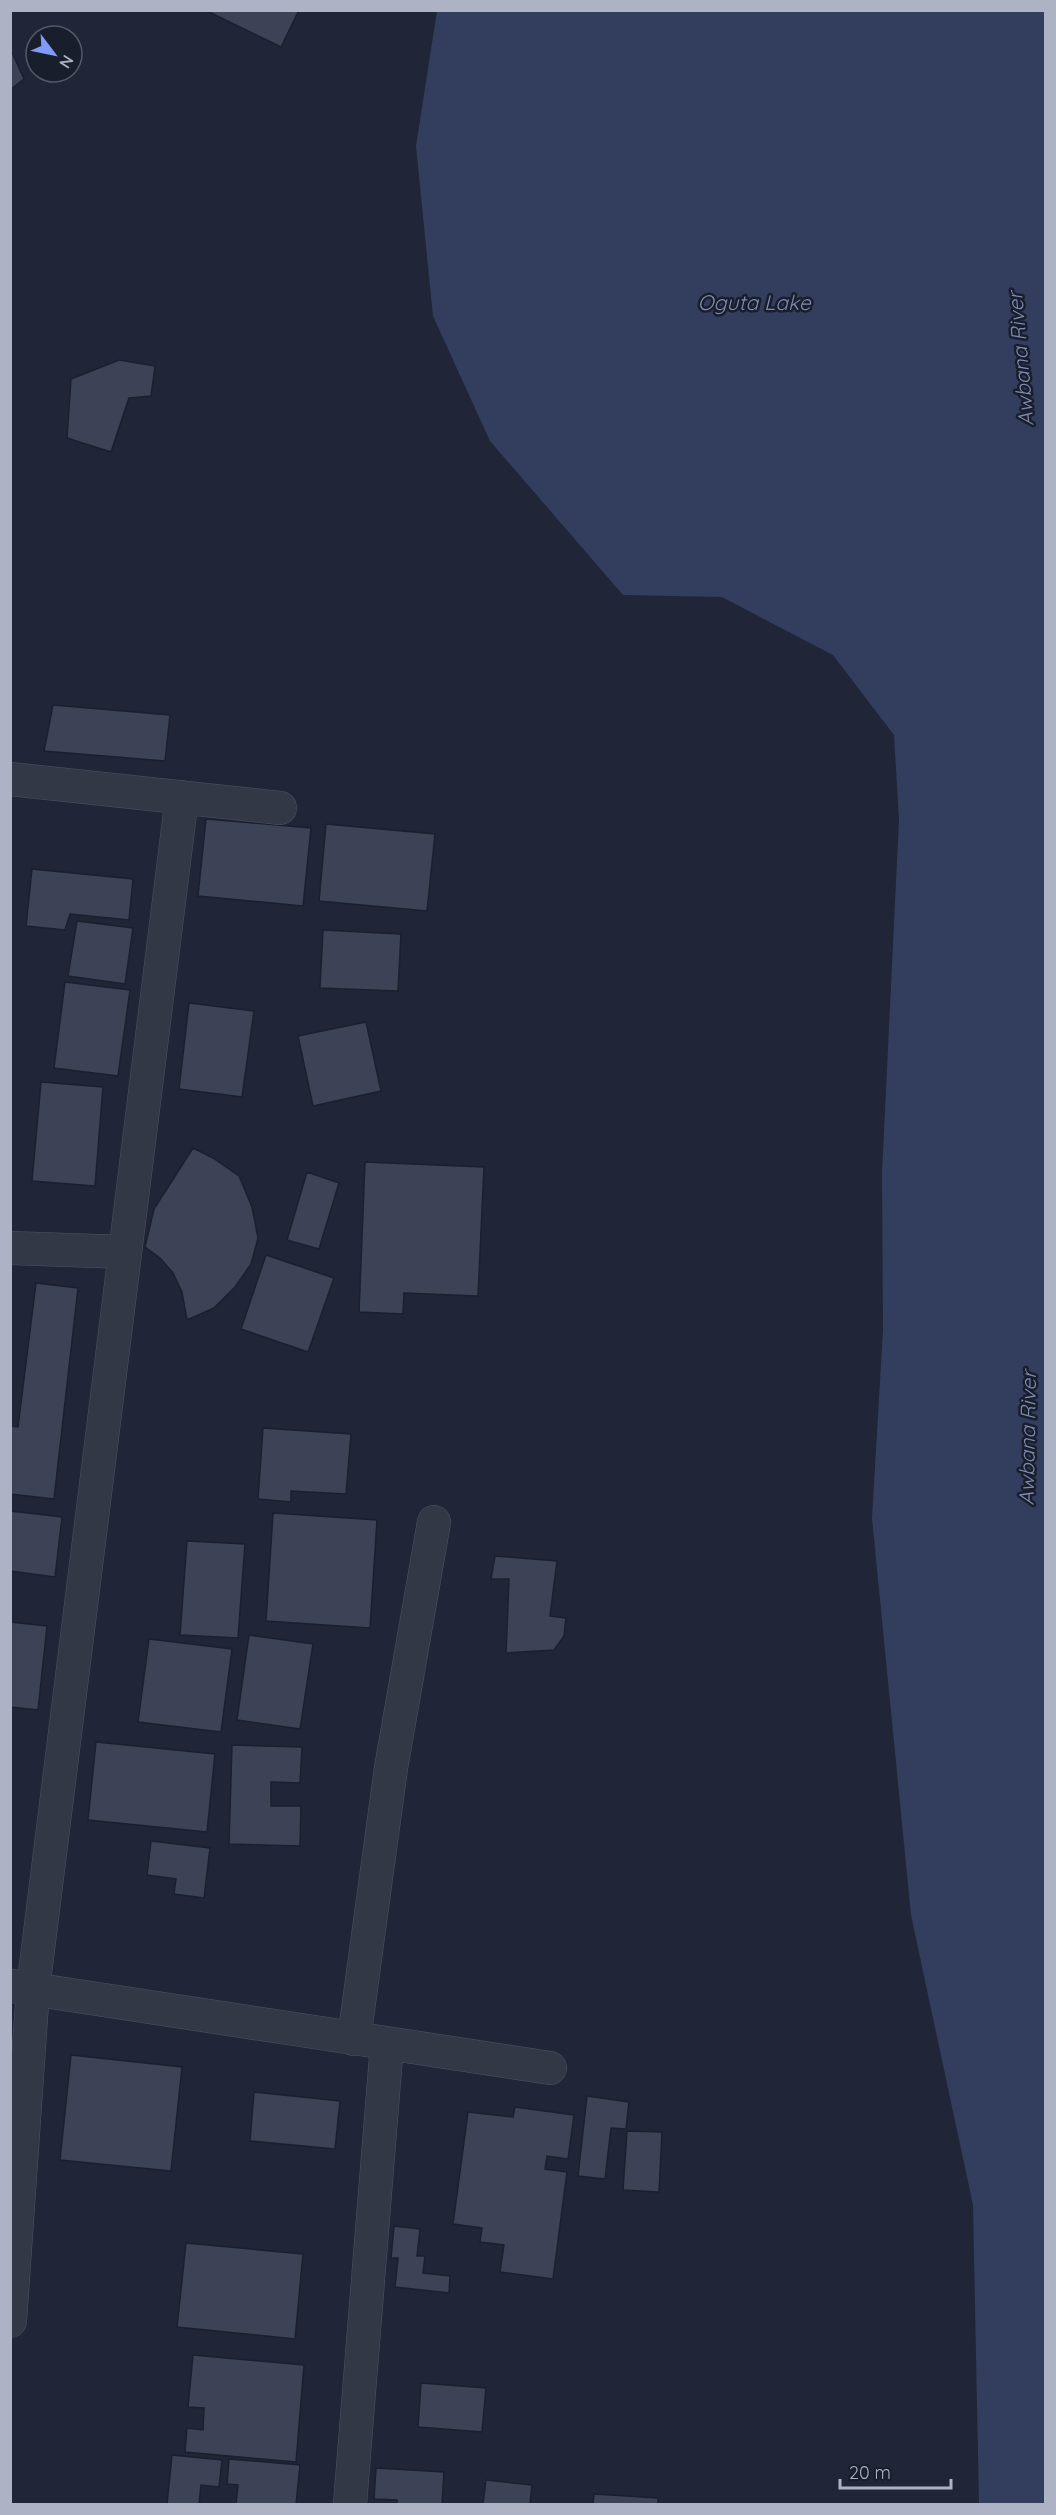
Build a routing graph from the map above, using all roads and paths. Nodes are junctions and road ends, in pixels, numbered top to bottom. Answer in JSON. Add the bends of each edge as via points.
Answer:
{"nodes":[{"id":1,"x":10,"y":779,"type":"edge"},
{"id":2,"x":182,"y":797,"type":"junction"},
{"id":3,"x":280,"y":808,"type":"dead end"},
{"id":4,"x":10,"y":1248,"type":"edge"},
{"id":5,"x":125,"y":1252,"type":"junction"},
{"id":6,"x":434,"y":1522,"type":"dead end"},
{"id":7,"x":22,"y":1987,"type":"edge"},
{"id":8,"x":354,"y":2039,"type":"junction"},
{"id":9,"x":387,"y":2043,"type":"junction"},
{"id":10,"x":550,"y":2068,"type":"dead end"},
{"id":11,"x":10,"y":2321,"type":"edge"},
{"id":12,"x":350,"y":2505,"type":"edge"}],
"edges":[{"from":1,"to":2,"type":"street"},
{"from":2,"to":3,"type":"street"},
{"from":2,"to":5,"type":"street"},
{"from":4,"to":5,"type":"street"},
{"from":5,"to":7,"type":"street"},
{"from":6,"to":8,"type":"street","via":[[392,1768]]},
{"from":7,"to":8,"type":"street"},
{"from":7,"to":11,"type":"street"},
{"from":8,"to":9,"type":"street"},
{"from":9,"to":10,"type":"street"},
{"from":9,"to":12,"type":"street"}]}
